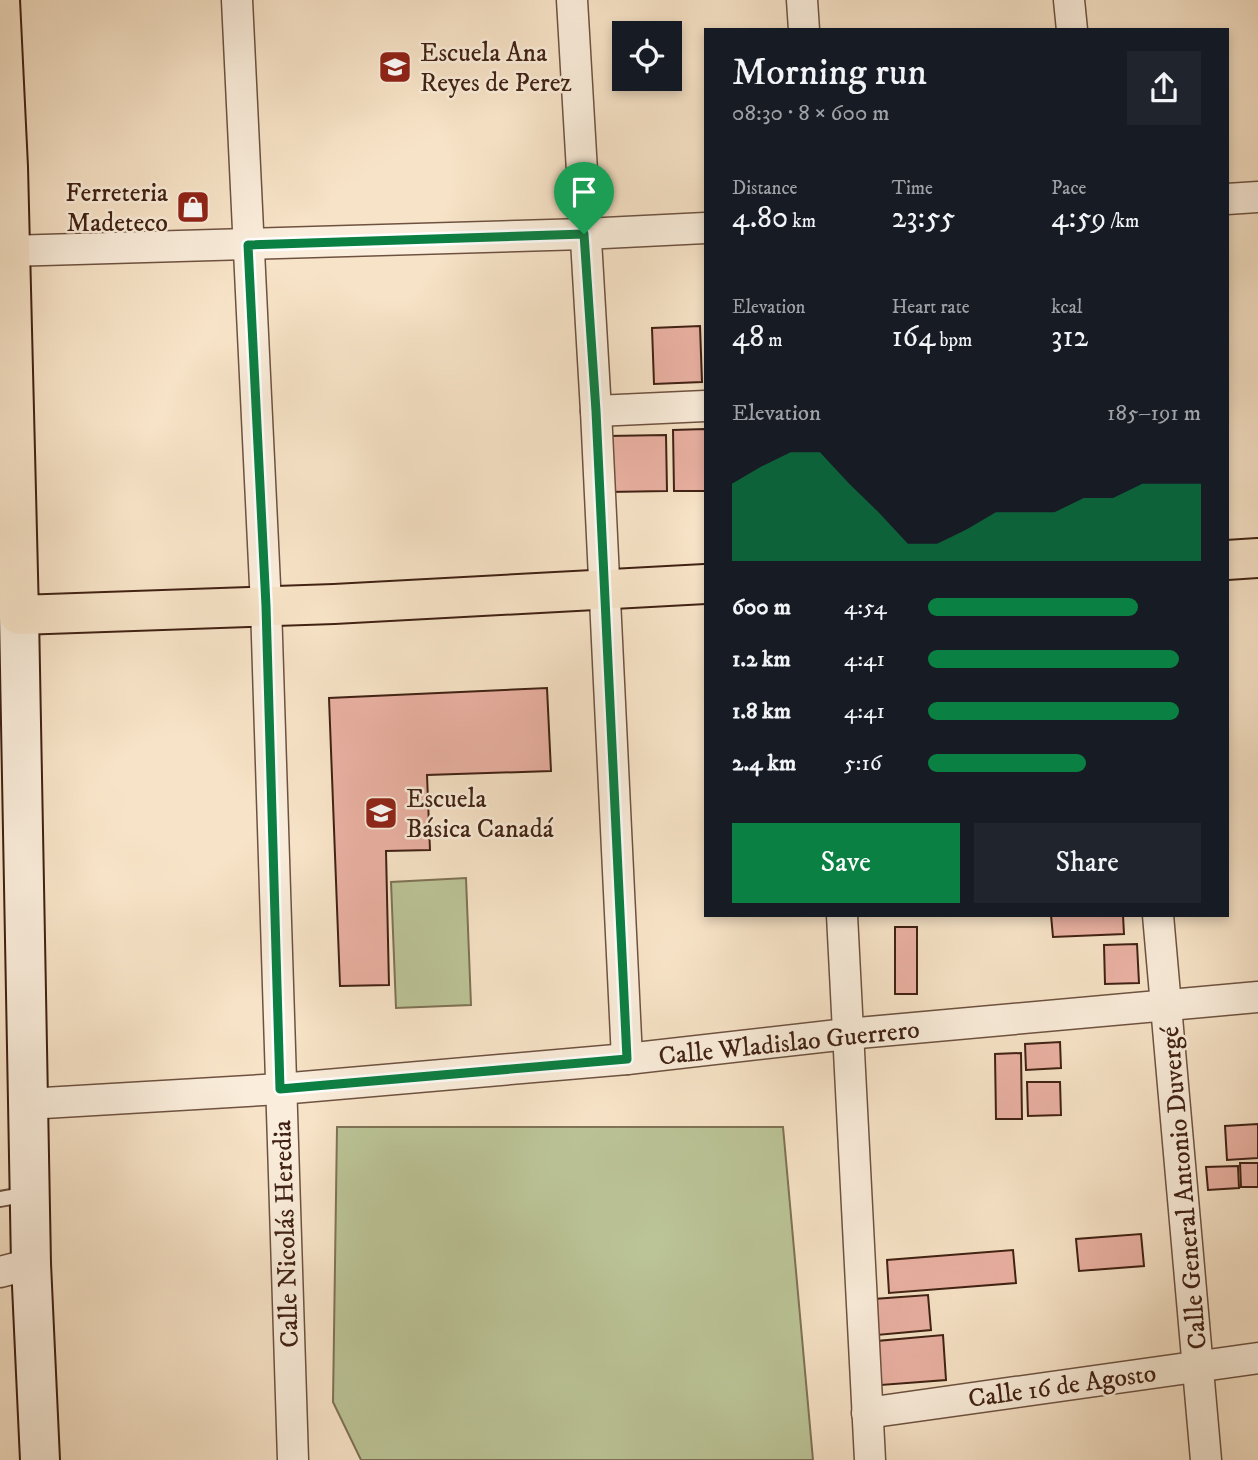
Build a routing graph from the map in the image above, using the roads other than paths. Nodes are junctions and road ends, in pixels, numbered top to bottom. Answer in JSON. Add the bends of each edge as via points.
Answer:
{"nodes":[{"id":1,"x":237,"y":0,"type":"edge"},
{"id":2,"x":572,"y":0,"type":"edge"},
{"id":3,"x":802,"y":0,"type":"edge"},
{"id":4,"x":1069,"y":0,"type":"edge"},
{"id":5,"x":1,"y":20,"type":"edge"},
{"id":6,"x":804,"y":28,"type":"edge"},
{"id":7,"x":1072,"y":28,"type":"edge"},
{"id":8,"x":4,"y":168,"type":"edge"},
{"id":9,"x":1258,"y":197,"type":"edge"},
{"id":10,"x":1229,"y":199,"type":"edge"},
{"id":11,"x":704,"y":228,"type":"edge"},
{"id":12,"x":584,"y":234,"type":"junction"},
{"id":13,"x":248,"y":245,"type":"junction"},
{"id":14,"x":9,"y":251,"type":"junction"},
{"id":15,"x":704,"y":406,"type":"edge"},
{"id":16,"x":596,"y":411,"type":"junction"},
{"id":17,"x":7,"y":427,"type":"edge"},
{"id":18,"x":1258,"y":558,"type":"edge"},
{"id":19,"x":1229,"y":560,"type":"edge"},
{"id":20,"x":704,"y":584,"type":"edge"},
{"id":21,"x":605,"y":589,"type":"junction"},
{"id":22,"x":266,"y":606,"type":"junction"},
{"id":23,"x":9,"y":615,"type":"edge"},
{"id":24,"x":842,"y":917,"type":"edge"},
{"id":25,"x":1158,"y":917,"type":"edge"},
{"id":26,"x":1258,"y":997,"type":"edge"},
{"id":27,"x":1167,"y":1004,"type":"junction"},
{"id":28,"x":847,"y":1034,"type":"junction"},
{"id":29,"x":627,"y":1059,"type":"junction"},
{"id":30,"x":280,"y":1089,"type":"junction"},
{"id":31,"x":27,"y":1104,"type":"junction"},
{"id":32,"x":15,"y":1196,"type":"edge"},
{"id":33,"x":15,"y":1268,"type":"edge"},
{"id":34,"x":1258,"y":1358,"type":"edge"},
{"id":35,"x":1198,"y":1365,"type":"junction"},
{"id":36,"x":867,"y":1413,"type":"junction"},
{"id":37,"x":40,"y":1460,"type":"edge"},
{"id":38,"x":293,"y":1460,"type":"edge"},
{"id":39,"x":870,"y":1460,"type":"edge"},
{"id":40,"x":1206,"y":1460,"type":"edge"}],
"edges":[{"from":1,"to":13,"type":"street","name":"Calle Nicolás Heredia"},
{"from":2,"to":12,"type":"street"},
{"from":3,"to":6,"type":"street"},
{"from":4,"to":7,"type":"street"},
{"from":5,"to":8,"type":"main road"},
{"from":8,"to":14,"type":"main road"},
{"from":9,"to":10,"type":"street"},
{"from":11,"to":12,"type":"street"},
{"from":12,"to":13,"type":"street"},
{"from":12,"to":16,"type":"street"},
{"from":13,"to":14,"type":"street"},
{"from":13,"to":22,"type":"street","name":"Calle Nicolás Heredia"},
{"from":14,"to":17,"type":"main road"},
{"from":15,"to":16,"type":"street"},
{"from":16,"to":21,"type":"street"},
{"from":17,"to":23,"type":"main road"},
{"from":18,"to":19,"type":"main road"},
{"from":20,"to":21,"type":"main road"},
{"from":21,"to":22,"type":"main road"},
{"from":21,"to":29,"type":"street"},
{"from":22,"to":23,"type":"main road"},
{"from":22,"to":30,"type":"street","name":"Calle Nicolás Heredia"},
{"from":23,"to":31,"type":"street"},
{"from":24,"to":28,"type":"street"},
{"from":25,"to":27,"type":"street","name":"Calle General Antonio Duvergé"},
{"from":26,"to":27,"type":"street","name":"Calle Wladislao Guerrero"},
{"from":27,"to":28,"type":"street","name":"Calle Wladislao Guerrero"},
{"from":27,"to":35,"type":"street","name":"Calle General Antonio Duvergé"},
{"from":28,"to":29,"type":"street","name":"Calle Wladislao Guerrero"},
{"from":28,"to":36,"type":"street"},
{"from":29,"to":30,"type":"street","name":"Calle Wladislao Guerrero"},
{"from":30,"to":31,"type":"street","name":"Calle Wladislao Guerrero"},
{"from":30,"to":38,"type":"street","name":"Calle Nicolás Heredia"},
{"from":31,"to":32,"type":"street"},
{"from":32,"to":33,"type":"street"},
{"from":33,"to":37,"type":"street"},
{"from":34,"to":35,"type":"street","name":"Calle 16 de Agosto"},
{"from":35,"to":36,"type":"street","name":"Calle 16 de Agosto"},
{"from":35,"to":40,"type":"street","name":"Calle General Antonio Duvergé"},
{"from":36,"to":39,"type":"street"}]}
